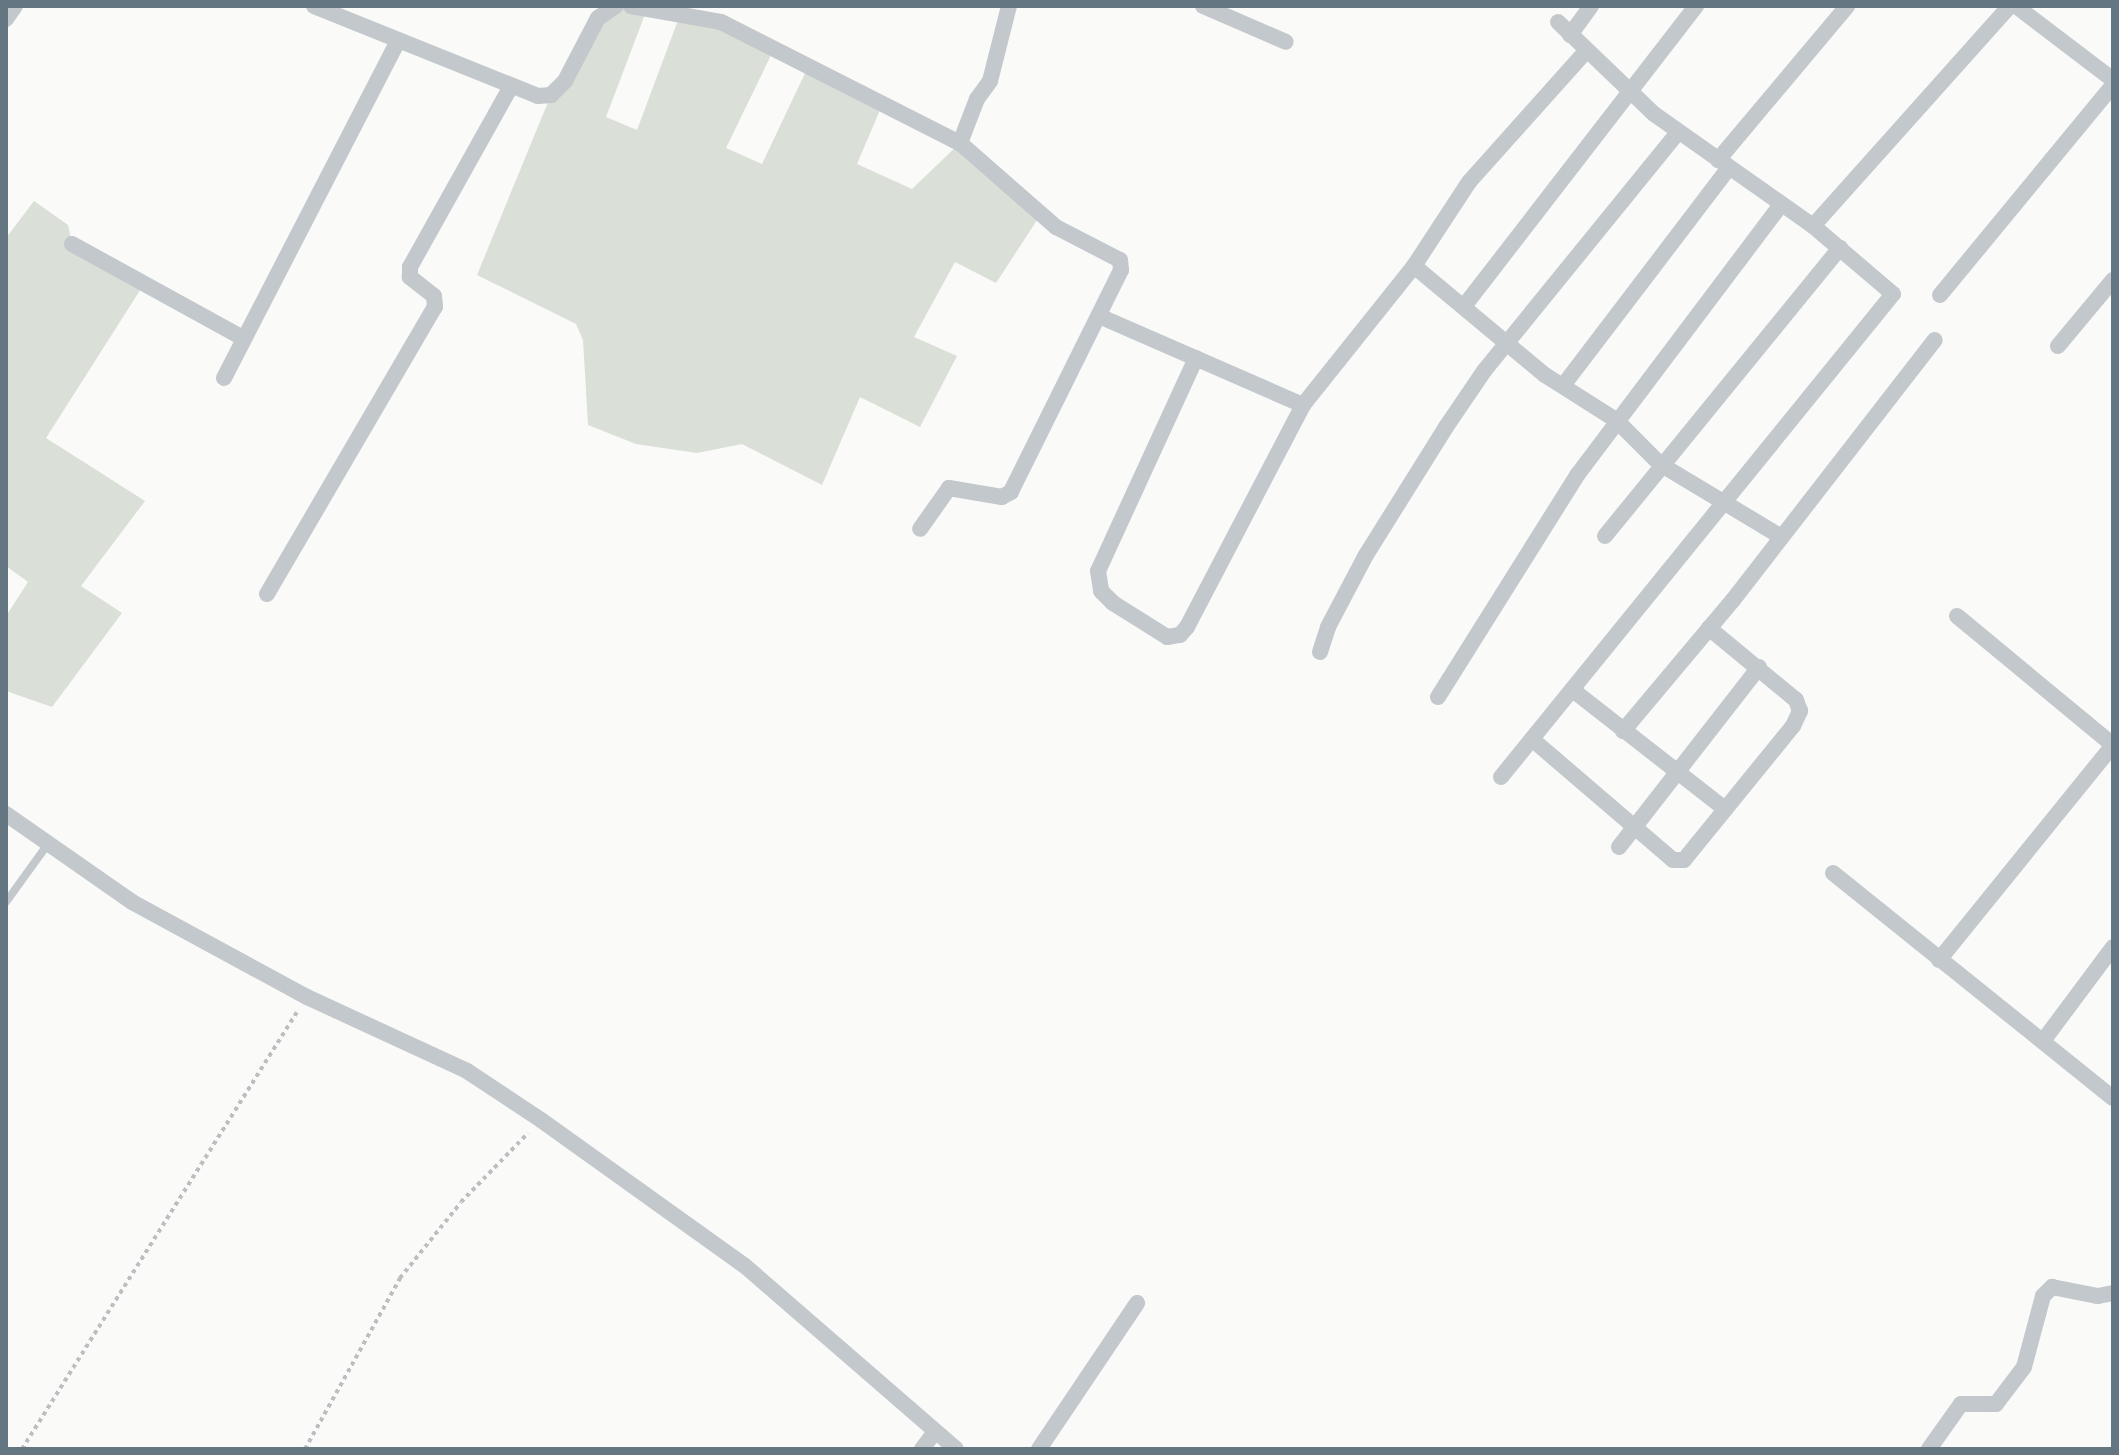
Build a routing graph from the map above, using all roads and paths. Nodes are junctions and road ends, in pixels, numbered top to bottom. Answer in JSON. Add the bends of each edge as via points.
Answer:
{"nodes":[{"id":1,"x":15,"y":6,"type":"edge"},
{"id":2,"x":314,"y":6,"type":"edge"},
{"id":3,"x":616,"y":6,"type":"edge"},
{"id":4,"x":631,"y":6,"type":"edge"},
{"id":5,"x":1009,"y":6,"type":"edge"},
{"id":6,"x":1203,"y":6,"type":"edge"},
{"id":7,"x":1591,"y":6,"type":"edge"},
{"id":8,"x":1696,"y":6,"type":"edge"},
{"id":9,"x":1847,"y":6,"type":"edge"},
{"id":10,"x":2010,"y":6,"type":"edge"},
{"id":11,"x":2016,"y":6,"type":"edge"},
{"id":12,"x":724,"y":14,"type":"edge"},
{"id":13,"x":6,"y":19,"type":"edge"},
{"id":14,"x":1558,"y":22,"type":"dead end"},
{"id":15,"x":1570,"y":35,"type":"junction"},
{"id":16,"x":1286,"y":42,"type":"dead end"},
{"id":17,"x":397,"y":43,"type":"junction"},
{"id":18,"x":1586,"y":51,"type":"junction"},
{"id":19,"x":2113,"y":83,"type":"edge"},
{"id":20,"x":511,"y":86,"type":"junction"},
{"id":21,"x":1630,"y":94,"type":"junction"},
{"id":22,"x":1678,"y":132,"type":"junction"},
{"id":23,"x":960,"y":143,"type":"junction"},
{"id":24,"x":1724,"y":164,"type":"junction"},
{"id":25,"x":1781,"y":205,"type":"junction"},
{"id":26,"x":1813,"y":226,"type":"junction"},
{"id":27,"x":72,"y":244,"type":"dead end"},
{"id":28,"x":1840,"y":248,"type":"junction"},
{"id":29,"x":1414,"y":266,"type":"junction"},
{"id":30,"x":2113,"y":280,"type":"edge"},
{"id":31,"x":1940,"y":295,"type":"dead end"},
{"id":32,"x":1465,"y":305,"type":"junction"},
{"id":33,"x":1099,"y":316,"type":"junction"},
{"id":34,"x":243,"y":338,"type":"junction"},
{"id":35,"x":1935,"y":340,"type":"dead end"},
{"id":36,"x":1508,"y":345,"type":"junction"},
{"id":37,"x":2058,"y":346,"type":"dead end"},
{"id":38,"x":1196,"y":358,"type":"junction"},
{"id":39,"x":224,"y":378,"type":"dead end"},
{"id":40,"x":1565,"y":383,"type":"junction"},
{"id":41,"x":1303,"y":405,"type":"junction"},
{"id":42,"x":1616,"y":420,"type":"junction"},
{"id":43,"x":1660,"y":464,"type":"junction"},
{"id":44,"x":1721,"y":500,"type":"junction"},
{"id":45,"x":920,"y":529,"type":"dead end"},
{"id":46,"x":1605,"y":536,"type":"dead end"},
{"id":47,"x":1780,"y":536,"type":"junction"},
{"id":48,"x":267,"y":594,"type":"dead end"},
{"id":49,"x":1957,"y":616,"type":"dead end"},
{"id":50,"x":1709,"y":628,"type":"junction"},
{"id":51,"x":1320,"y":652,"type":"dead end"},
{"id":52,"x":1759,"y":667,"type":"junction"},
{"id":53,"x":1574,"y":691,"type":"junction"},
{"id":54,"x":1438,"y":697,"type":"dead end"},
{"id":55,"x":1623,"y":731,"type":"junction"},
{"id":56,"x":1533,"y":740,"type":"junction"},
{"id":57,"x":1676,"y":773,"type":"junction"},
{"id":58,"x":1501,"y":777,"type":"dead end"},
{"id":59,"x":1725,"y":809,"type":"junction"},
{"id":60,"x":6,"y":814,"type":"edge"},
{"id":61,"x":1635,"y":827,"type":"junction"},
{"id":62,"x":48,"y":844,"type":"junction"},
{"id":63,"x":1619,"y":847,"type":"dead end"},
{"id":64,"x":1833,"y":873,"type":"dead end"},
{"id":65,"x":6,"y":902,"type":"edge"},
{"id":66,"x":2113,"y":947,"type":"edge"},
{"id":67,"x":1939,"y":960,"type":"junction"},
{"id":68,"x":307,"y":997,"type":"junction"},
{"id":69,"x":2043,"y":1041,"type":"junction"},
{"id":70,"x":2113,"y":1098,"type":"edge"},
{"id":71,"x":541,"y":1120,"type":"junction"},
{"id":72,"x":2113,"y":1293,"type":"edge"},
{"id":73,"x":1137,"y":1303,"type":"dead end"},
{"id":74,"x":935,"y":1432,"type":"junction"},
{"id":75,"x":22,"y":1449,"type":"edge"},
{"id":76,"x":305,"y":1449,"type":"edge"},
{"id":77,"x":922,"y":1449,"type":"edge"},
{"id":78,"x":956,"y":1449,"type":"edge"},
{"id":79,"x":1039,"y":1449,"type":"edge"},
{"id":80,"x":1929,"y":1449,"type":"edge"}],
"edges":[{"from":1,"to":13,"type":"street"},
{"from":2,"to":17,"type":"street"},
{"from":3,"to":20,"type":"street","via":[[598,18],[565,81],[551,95]]},
{"from":4,"to":12,"type":"street"},
{"from":5,"to":23,"type":"street","via":[[990,81]]},
{"from":6,"to":16,"type":"street"},
{"from":7,"to":15,"type":"street"},
{"from":8,"to":21,"type":"street"},
{"from":9,"to":24,"type":"street"},
{"from":10,"to":26,"type":"street"},
{"from":11,"to":19,"type":"street"},
{"from":12,"to":23,"type":"street"},
{"from":14,"to":15,"type":"street"},
{"from":15,"to":18,"type":"street"},
{"from":17,"to":20,"type":"street"},
{"from":17,"to":34,"type":"street"},
{"from":18,"to":21,"type":"street"},
{"from":18,"to":29,"type":"street","via":[[1469,182]]},
{"from":19,"to":31,"type":"street"},
{"from":20,"to":48,"type":"street","via":[[410,267],[410,277],[434,296],[435,307]]},
{"from":21,"to":22,"type":"street"},
{"from":21,"to":32,"type":"street"},
{"from":22,"to":24,"type":"street"},
{"from":22,"to":36,"type":"street"},
{"from":23,"to":33,"type":"street","via":[[1056,227],[1120,260],[1121,270]]},
{"from":24,"to":25,"type":"street"},
{"from":24,"to":40,"type":"street"},
{"from":25,"to":26,"type":"street"},
{"from":25,"to":42,"type":"street"},
{"from":26,"to":28,"type":"street"},
{"from":27,"to":34,"type":"street"},
{"from":28,"to":43,"type":"street"},
{"from":28,"to":44,"type":"street","via":[[1893,294]]},
{"from":29,"to":32,"type":"street"},
{"from":29,"to":41,"type":"street"},
{"from":30,"to":37,"type":"street"},
{"from":32,"to":36,"type":"street"},
{"from":33,"to":38,"type":"street"},
{"from":33,"to":45,"type":"street","via":[[1011,492],[1002,497],[949,488]]},
{"from":34,"to":39,"type":"street"},
{"from":35,"to":47,"type":"street"},
{"from":36,"to":40,"type":"street","via":[[1545,375]]},
{"from":36,"to":51,"type":"street","via":[[1403,492],[1328,627]]},
{"from":38,"to":41,"type":"street"},
{"from":38,"to":41,"type":"street","via":[[1098,571],[1101,591],[1113,603],[1167,637],[1180,635],[1187,627]]},
{"from":40,"to":42,"type":"street"},
{"from":42,"to":43,"type":"street"},
{"from":42,"to":54,"type":"street"},
{"from":43,"to":44,"type":"street"},
{"from":43,"to":46,"type":"street"},
{"from":44,"to":47,"type":"street"},
{"from":44,"to":53,"type":"street"},
{"from":47,"to":50,"type":"street"},
{"from":49,"to":67,"type":"street","via":[[2113,745]]},
{"from":50,"to":52,"type":"street"},
{"from":50,"to":55,"type":"street"},
{"from":52,"to":57,"type":"street"},
{"from":52,"to":59,"type":"street","via":[[1796,700],[1800,711]]},
{"from":53,"to":55,"type":"street"},
{"from":53,"to":56,"type":"street"},
{"from":55,"to":57,"type":"street"},
{"from":56,"to":58,"type":"street"},
{"from":56,"to":61,"type":"street"},
{"from":57,"to":59,"type":"street"},
{"from":57,"to":61,"type":"street"},
{"from":59,"to":61,"type":"street","via":[[1678,862]]},
{"from":60,"to":62,"type":"street"},
{"from":61,"to":63,"type":"street"},
{"from":62,"to":65,"type":"lane"},
{"from":62,"to":68,"type":"street","via":[[132,902]]},
{"from":64,"to":67,"type":"street"},
{"from":66,"to":69,"type":"street"},
{"from":67,"to":69,"type":"street"},
{"from":68,"to":71,"type":"street","via":[[467,1071]]},
{"from":68,"to":75,"type":"path"},
{"from":69,"to":70,"type":"street"},
{"from":71,"to":74,"type":"street","via":[[745,1266]]},
{"from":71,"to":76,"type":"path","via":[[461,1202],[400,1278]]},
{"from":72,"to":80,"type":"street","via":[[2098,1296],[2052,1287],[2034,1320],[2024,1367],[1996,1404],[1961,1404]]},
{"from":73,"to":79,"type":"street"},
{"from":74,"to":77,"type":"street"},
{"from":74,"to":78,"type":"street"}]}
